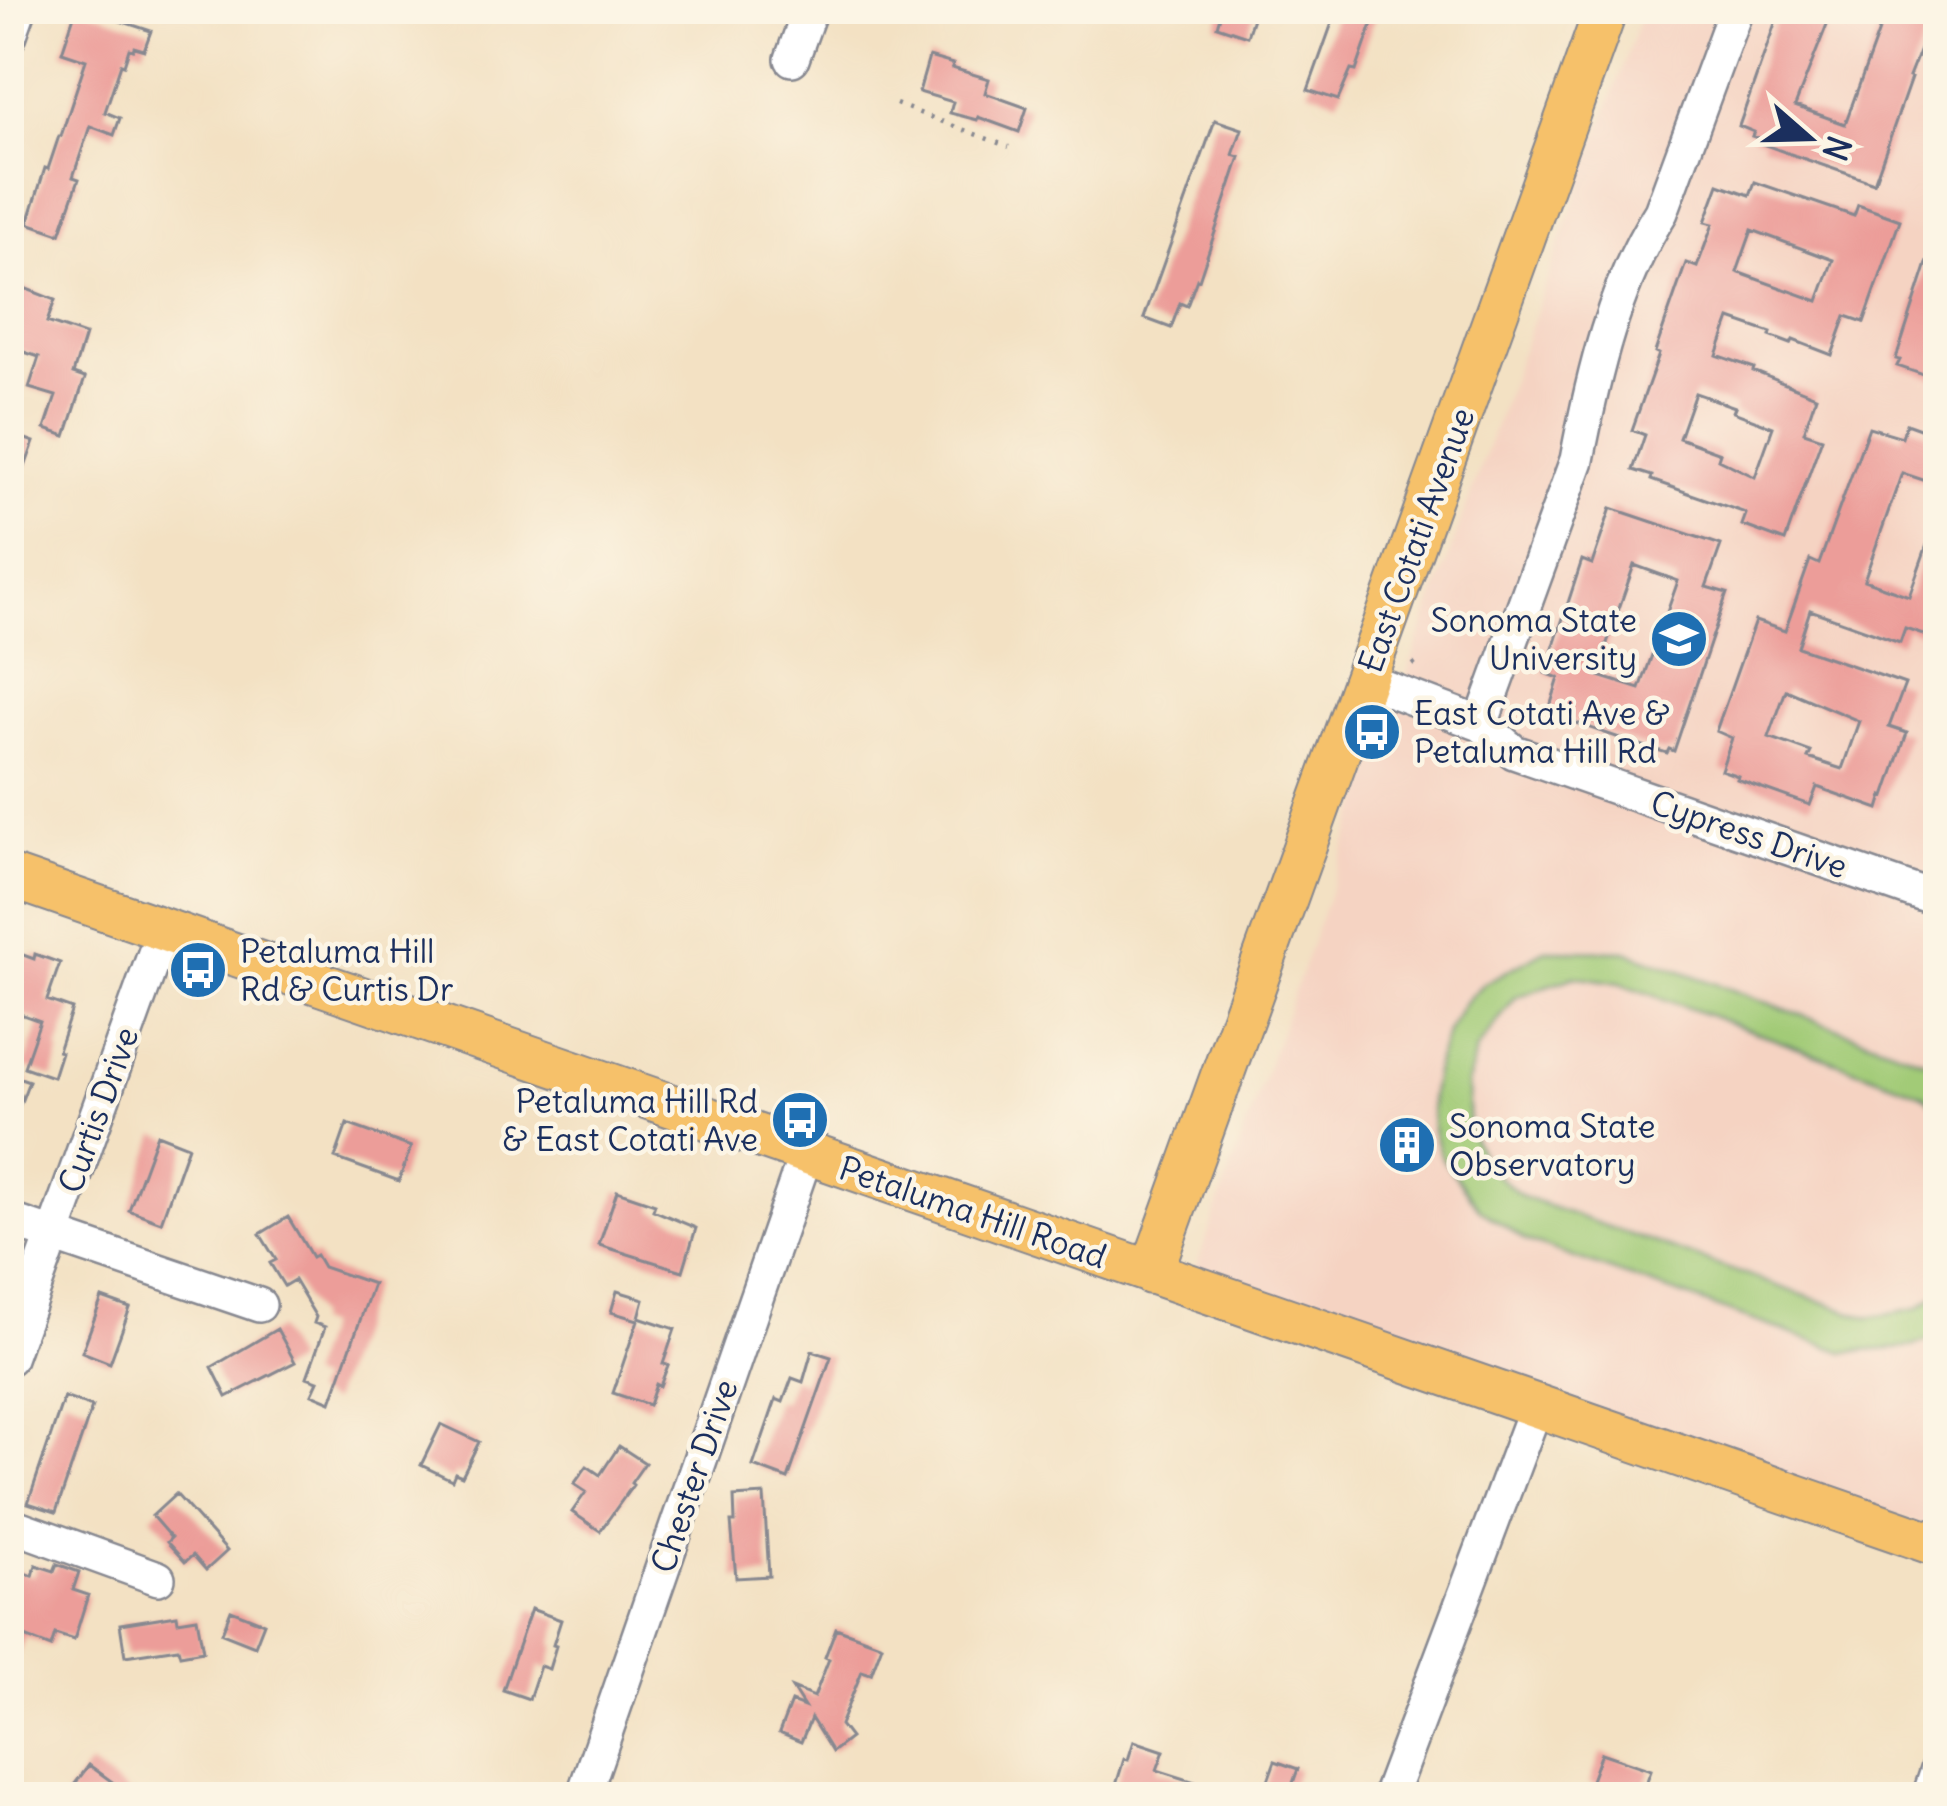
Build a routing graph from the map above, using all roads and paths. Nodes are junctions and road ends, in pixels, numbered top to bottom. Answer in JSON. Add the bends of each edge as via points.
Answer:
{"nodes":[{"id":1,"x":19,"y":9,"type":"edge"},
{"id":2,"x":810,"y":9,"type":"edge"},
{"id":3,"x":1606,"y":9,"type":"edge"},
{"id":4,"x":1736,"y":9,"type":"edge"},
{"id":5,"x":9,"y":37,"type":"edge"},
{"id":6,"x":792,"y":59,"type":"dead end"},
{"id":7,"x":896,"y":104,"type":"dead end"},
{"id":8,"x":1009,"y":147,"type":"dead end"},
{"id":9,"x":1420,"y":658,"type":"dead end"},
{"id":10,"x":1413,"y":665,"type":"dead end"},
{"id":11,"x":1365,"y":680,"type":"junction"},
{"id":12,"x":1481,"y":724,"type":"junction"},
{"id":13,"x":9,"y":876,"type":"edge"},
{"id":14,"x":1938,"y":900,"type":"edge"},
{"id":15,"x":163,"y":931,"type":"junction"},
{"id":16,"x":806,"y":1154,"type":"junction"},
{"id":17,"x":9,"y":1220,"type":"edge"},
{"id":18,"x":53,"y":1235,"type":"junction"},
{"id":19,"x":1151,"y":1273,"type":"junction"},
{"id":20,"x":259,"y":1306,"type":"dead end"},
{"id":21,"x":9,"y":1358,"type":"edge"},
{"id":22,"x":1536,"y":1406,"type":"junction"},
{"id":23,"x":9,"y":1523,"type":"edge"},
{"id":24,"x":1938,"y":1545,"type":"edge"},
{"id":25,"x":158,"y":1578,"type":"dead end"},
{"id":26,"x":1938,"y":1770,"type":"edge"},
{"id":27,"x":583,"y":1797,"type":"edge"},
{"id":28,"x":1389,"y":1797,"type":"edge"},
{"id":29,"x":1928,"y":1797,"type":"edge"}],
"edges":[{"from":1,"to":5,"type":"street"},
{"from":2,"to":6,"type":"street"},
{"from":3,"to":11,"type":"main road","name":"East Cotati Avenue"},
{"from":4,"to":12,"type":"street","via":[[1606,336],[1574,471]]},
{"from":7,"to":8,"type":"path"},
{"from":9,"to":10,"type":"path"},
{"from":11,"to":12,"type":"street","name":"Cypress Drive"},
{"from":11,"to":19,"type":"main road","name":"East Cotati Avenue"},
{"from":12,"to":14,"type":"street","name":"Cypress Drive","via":[[1514,752]]},
{"from":13,"to":15,"type":"main road","name":"Petaluma Hill Road"},
{"from":15,"to":16,"type":"main road","name":"Petaluma Hill Road"},
{"from":15,"to":18,"type":"street","name":"Curtis Drive"},
{"from":16,"to":19,"type":"main road","name":"Petaluma Hill Road"},
{"from":16,"to":27,"type":"street","name":"Chester Drive"},
{"from":17,"to":18,"type":"street"},
{"from":18,"to":20,"type":"street"},
{"from":18,"to":21,"type":"street","name":"Curtis Drive"},
{"from":19,"to":22,"type":"main road","name":"Petaluma Hill Road"},
{"from":22,"to":24,"type":"main road","name":"Petaluma Hill Road"},
{"from":22,"to":28,"type":"street"},
{"from":23,"to":25,"type":"street"},
{"from":26,"to":29,"type":"street"}]}
